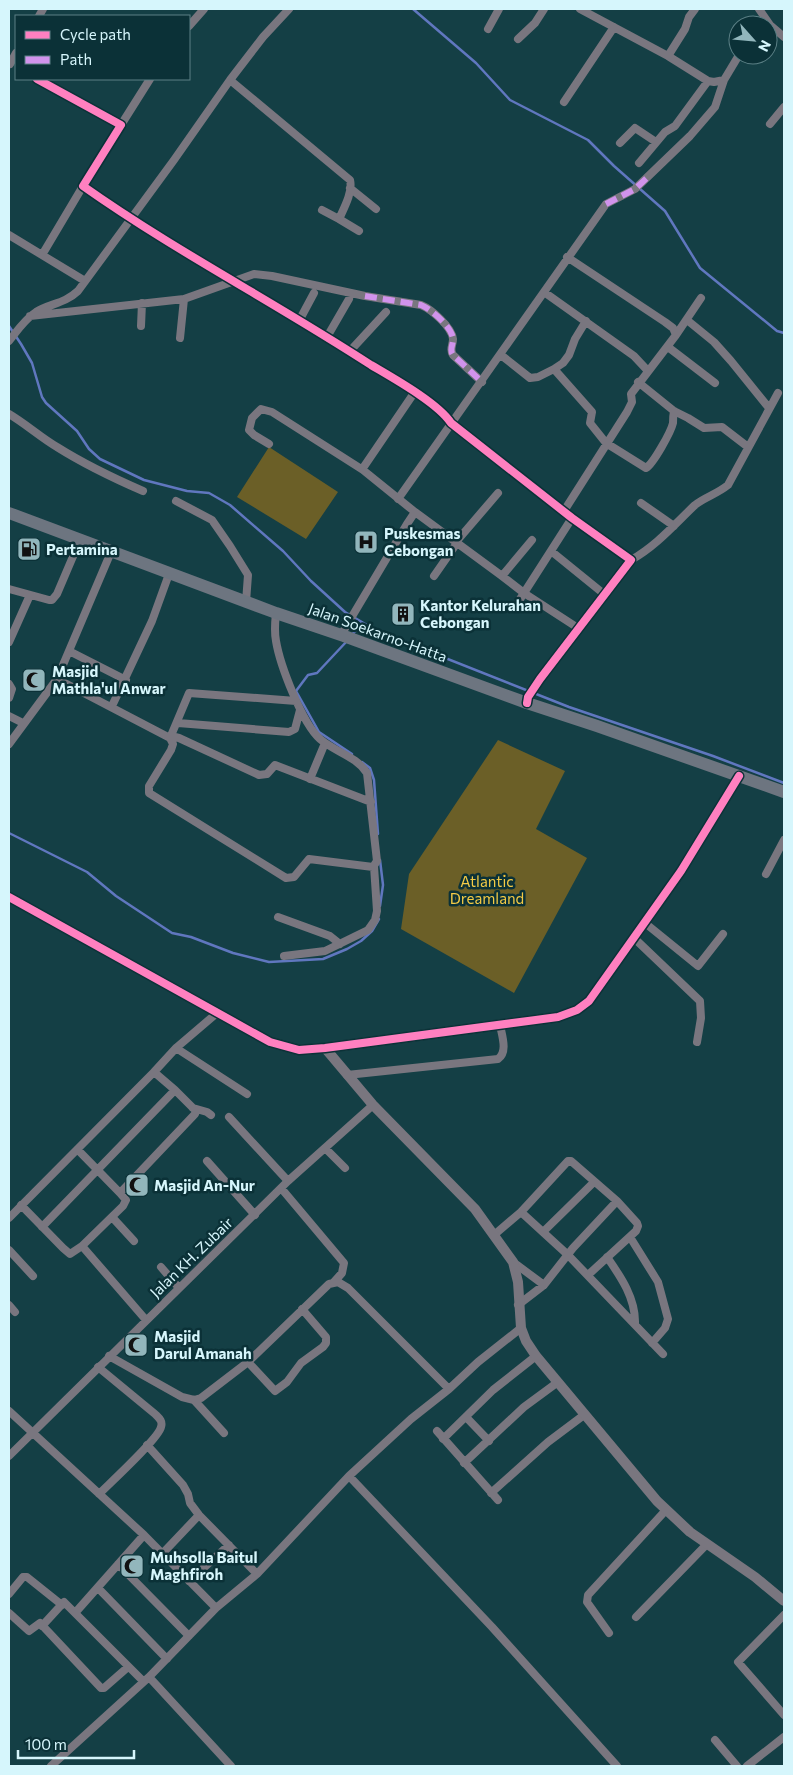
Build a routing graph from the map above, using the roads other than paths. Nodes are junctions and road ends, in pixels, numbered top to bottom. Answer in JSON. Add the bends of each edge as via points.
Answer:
{"nodes":[{"id":1,"x":204,"y":9,"type":"edge"},
{"id":2,"x":289,"y":9,"type":"edge"},
{"id":3,"x":499,"y":9,"type":"edge"},
{"id":4,"x":544,"y":9,"type":"edge"},
{"id":5,"x":580,"y":9,"type":"edge"},
{"id":6,"x":600,"y":9,"type":"edge"},
{"id":7,"x":694,"y":9,"type":"edge"},
{"id":8,"x":594,"y":16,"type":"junction"},
{"id":9,"x":190,"y":25,"type":"edge"},
{"id":10,"x":614,"y":27,"type":"junction"},
{"id":11,"x":488,"y":29,"type":"dead end"},
{"id":12,"x":518,"y":39,"type":"dead end"},
{"id":13,"x":668,"y":56,"type":"junction"},
{"id":14,"x":733,"y":65,"type":"edge"},
{"id":15,"x":39,"y":80,"type":"edge"},
{"id":16,"x":149,"y":80,"type":"edge"},
{"id":17,"x":230,"y":80,"type":"junction"},
{"id":18,"x":724,"y":80,"type":"junction"},
{"id":19,"x":708,"y":81,"type":"junction"},
{"id":20,"x":564,"y":102,"type":"dead end"},
{"id":21,"x":784,"y":107,"type":"edge"},
{"id":22,"x":770,"y":124,"type":"dead end"},
{"id":23,"x":121,"y":125,"type":"junction"},
{"id":24,"x":656,"y":142,"type":"junction"},
{"id":25,"x":620,"y":143,"type":"dead end"},
{"id":26,"x":639,"y":163,"type":"dead end"},
{"id":27,"x":83,"y":186,"type":"junction"},
{"id":28,"x":350,"y":188,"type":"junction"},
{"id":29,"x":322,"y":210,"type":"dead end"},
{"id":30,"x":376,"y":210,"type":"dead end"},
{"id":31,"x":339,"y":219,"type":"junction"},
{"id":32,"x":131,"y":220,"type":"junction"},
{"id":33,"x":359,"y":231,"type":"dead end"},
{"id":34,"x":9,"y":235,"type":"edge"},
{"id":35,"x":42,"y":255,"type":"junction"},
{"id":36,"x":567,"y":257,"type":"junction"},
{"id":37,"x":85,"y":281,"type":"junction"},
{"id":38,"x":234,"y":282,"type":"junction"},
{"id":39,"x":544,"y":292,"type":"junction"},
{"id":40,"x":314,"y":293,"type":"dead end"},
{"id":41,"x":184,"y":298,"type":"junction"},
{"id":42,"x":701,"y":298,"type":"dead end"},
{"id":43,"x":349,"y":299,"type":"dead end"},
{"id":44,"x":142,"y":303,"type":"junction"},
{"id":45,"x":386,"y":312,"type":"dead end"},
{"id":46,"x":30,"y":316,"type":"junction"},
{"id":47,"x":687,"y":320,"type":"junction"},
{"id":48,"x":299,"y":321,"type":"junction"},
{"id":49,"x":586,"y":321,"type":"junction"},
{"id":50,"x":141,"y":326,"type":"dead end"},
{"id":51,"x":676,"y":335,"type":"junction"},
{"id":52,"x":326,"y":337,"type":"junction"},
{"id":53,"x":180,"y":338,"type":"dead end"},
{"id":54,"x":9,"y":340,"type":"edge"},
{"id":55,"x":668,"y":347,"type":"junction"},
{"id":56,"x":350,"y":351,"type":"junction"},
{"id":57,"x":500,"y":355,"type":"junction"},
{"id":58,"x":554,"y":369,"type":"junction"},
{"id":59,"x":648,"y":371,"type":"junction"},
{"id":60,"x":482,"y":382,"type":"junction"},
{"id":61,"x":638,"y":382,"type":"junction"},
{"id":62,"x":715,"y":383,"type":"dead end"},
{"id":63,"x":414,"y":392,"type":"junction"},
{"id":64,"x":778,"y":393,"type":"dead end"},
{"id":65,"x":769,"y":408,"type":"junction"},
{"id":66,"x":674,"y":411,"type":"junction"},
{"id":67,"x":9,"y":414,"type":"edge"},
{"id":68,"x":452,"y":423,"type":"junction"},
{"id":69,"x":606,"y":443,"type":"junction"},
{"id":70,"x":270,"y":444,"type":"dead end"},
{"id":71,"x":748,"y":447,"type":"junction"},
{"id":72,"x":363,"y":470,"type":"junction"},
{"id":73,"x":143,"y":491,"type":"dead end"},
{"id":74,"x":498,"y":492,"type":"dead end"},
{"id":75,"x":398,"y":500,"type":"junction"},
{"id":76,"x":176,"y":501,"type":"dead end"},
{"id":77,"x":641,"y":503,"type":"dead end"},
{"id":78,"x":564,"y":511,"type":"junction"},
{"id":79,"x":415,"y":512,"type":"junction"},
{"id":80,"x":9,"y":513,"type":"edge"},
{"id":81,"x":572,"y":518,"type":"junction"},
{"id":82,"x":674,"y":526,"type":"junction"},
{"id":83,"x":80,"y":540,"type":"junction"},
{"id":84,"x":532,"y":540,"type":"dead end"},
{"id":85,"x":456,"y":543,"type":"junction"},
{"id":86,"x":551,"y":551,"type":"junction"},
{"id":87,"x":111,"y":552,"type":"junction"},
{"id":88,"x":631,"y":560,"type":"junction"},
{"id":89,"x":169,"y":574,"type":"junction"},
{"id":90,"x":434,"y":576,"type":"dead end"},
{"id":91,"x":502,"y":576,"type":"junction"},
{"id":92,"x":9,"y":589,"type":"edge"},
{"id":93,"x":524,"y":593,"type":"junction"},
{"id":94,"x":604,"y":594,"type":"junction"},
{"id":95,"x":30,"y":595,"type":"junction"},
{"id":96,"x":246,"y":602,"type":"junction"},
{"id":97,"x":514,"y":607,"type":"dead end"},
{"id":98,"x":276,"y":613,"type":"junction"},
{"id":99,"x":578,"y":628,"type":"junction"},
{"id":100,"x":347,"y":638,"type":"junction"},
{"id":101,"x":9,"y":642,"type":"edge"},
{"id":102,"x":69,"y":651,"type":"junction"},
{"id":103,"x":57,"y":679,"type":"junction"},
{"id":104,"x":126,"y":680,"type":"junction"},
{"id":105,"x":9,"y":684,"type":"edge"},
{"id":106,"x":9,"y":698,"type":"edge"},
{"id":107,"x":527,"y":700,"type":"junction"},
{"id":108,"x":296,"y":701,"type":"junction"},
{"id":109,"x":112,"y":706,"type":"junction"},
{"id":110,"x":300,"y":710,"type":"junction"},
{"id":111,"x":9,"y":716,"type":"edge"},
{"id":112,"x":23,"y":723,"type":"junction"},
{"id":113,"x":178,"y":723,"type":"junction"},
{"id":114,"x":171,"y":737,"type":"junction"},
{"id":115,"x":324,"y":742,"type":"junction"},
{"id":116,"x":9,"y":744,"type":"edge"},
{"id":117,"x":739,"y":776,"type":"junction"},
{"id":118,"x":310,"y":779,"type":"junction"},
{"id":119,"x":784,"y":792,"type":"edge"},
{"id":120,"x":370,"y":802,"type":"junction"},
{"id":121,"x":784,"y":840,"type":"edge"},
{"id":122,"x":374,"y":866,"type":"junction"},
{"id":123,"x":766,"y":874,"type":"dead end"},
{"id":124,"x":9,"y":897,"type":"edge"},
{"id":125,"x":278,"y":917,"type":"dead end"},
{"id":126,"x":645,"y":923,"type":"junction"},
{"id":127,"x":723,"y":934,"type":"dead end"},
{"id":128,"x":634,"y":938,"type":"junction"},
{"id":129,"x":340,"y":944,"type":"junction"},
{"id":130,"x":284,"y":956,"type":"dead end"},
{"id":131,"x":217,"y":1013,"type":"junction"},
{"id":132,"x":500,"y":1025,"type":"junction"},
{"id":133,"x":697,"y":1042,"type":"dead end"},
{"id":134,"x":176,"y":1048,"type":"junction"},
{"id":135,"x":325,"y":1048,"type":"junction"},
{"id":136,"x":154,"y":1072,"type":"junction"},
{"id":137,"x":347,"y":1075,"type":"junction"},
{"id":138,"x":175,"y":1090,"type":"junction"},
{"id":139,"x":247,"y":1094,"type":"dead end"},
{"id":140,"x":373,"y":1105,"type":"junction"},
{"id":141,"x":193,"y":1108,"type":"junction"},
{"id":142,"x":211,"y":1115,"type":"dead end"},
{"id":143,"x":229,"y":1117,"type":"dead end"},
{"id":144,"x":326,"y":1148,"type":"junction"},
{"id":145,"x":78,"y":1150,"type":"junction"},
{"id":146,"x":208,"y":1161,"type":"dead end"},
{"id":147,"x":345,"y":1168,"type":"dead end"},
{"id":148,"x":98,"y":1170,"type":"junction"},
{"id":149,"x":288,"y":1181,"type":"junction"},
{"id":150,"x":594,"y":1182,"type":"junction"},
{"id":151,"x":281,"y":1188,"type":"junction"},
{"id":152,"x":120,"y":1193,"type":"junction"},
{"id":153,"x":617,"y":1201,"type":"junction"},
{"id":154,"x":21,"y":1206,"type":"junction"},
{"id":155,"x":521,"y":1212,"type":"junction"},
{"id":156,"x":255,"y":1215,"type":"junction"},
{"id":157,"x":112,"y":1217,"type":"junction"},
{"id":158,"x":9,"y":1218,"type":"edge"},
{"id":159,"x":42,"y":1227,"type":"junction"},
{"id":160,"x":543,"y":1232,"type":"junction"},
{"id":161,"x":494,"y":1235,"type":"junction"},
{"id":162,"x":630,"y":1237,"type":"junction"},
{"id":163,"x":134,"y":1241,"type":"dead end"},
{"id":164,"x":82,"y":1246,"type":"junction"},
{"id":165,"x":9,"y":1250,"type":"edge"},
{"id":166,"x":568,"y":1255,"type":"junction"},
{"id":167,"x":607,"y":1257,"type":"junction"},
{"id":168,"x":513,"y":1262,"type":"junction"},
{"id":169,"x":160,"y":1267,"type":"dead end"},
{"id":170,"x":588,"y":1275,"type":"junction"},
{"id":171,"x":33,"y":1276,"type":"dead end"},
{"id":172,"x":334,"y":1282,"type":"junction"},
{"id":173,"x":544,"y":1285,"type":"junction"},
{"id":174,"x":179,"y":1288,"type":"junction"},
{"id":175,"x":9,"y":1305,"type":"edge"},
{"id":176,"x":518,"y":1305,"type":"junction"},
{"id":177,"x":302,"y":1308,"type":"junction"},
{"id":178,"x":15,"y":1312,"type":"dead end"},
{"id":179,"x":146,"y":1320,"type":"junction"},
{"id":180,"x":635,"y":1324,"type":"junction"},
{"id":181,"x":520,"y":1328,"type":"junction"},
{"id":182,"x":652,"y":1343,"type":"junction"},
{"id":183,"x":663,"y":1354,"type":"dead end"},
{"id":184,"x":109,"y":1356,"type":"junction"},
{"id":185,"x":536,"y":1356,"type":"junction"},
{"id":186,"x":248,"y":1362,"type":"junction"},
{"id":187,"x":98,"y":1367,"type":"junction"},
{"id":188,"x":558,"y":1382,"type":"junction"},
{"id":189,"x":450,"y":1389,"type":"junction"},
{"id":190,"x":194,"y":1400,"type":"junction"},
{"id":191,"x":9,"y":1411,"type":"edge"},
{"id":192,"x":584,"y":1415,"type":"junction"},
{"id":193,"x":466,"y":1417,"type":"junction"},
{"id":194,"x":437,"y":1431,"type":"dead end"},
{"id":195,"x":224,"y":1433,"type":"dead end"},
{"id":196,"x":32,"y":1434,"type":"junction"},
{"id":197,"x":444,"y":1438,"type":"junction"},
{"id":198,"x":488,"y":1440,"type":"junction"},
{"id":199,"x":147,"y":1445,"type":"junction"},
{"id":200,"x":9,"y":1456,"type":"edge"},
{"id":201,"x":464,"y":1463,"type":"junction"},
{"id":202,"x":349,"y":1476,"type":"junction"},
{"id":203,"x":491,"y":1493,"type":"junction"},
{"id":204,"x":100,"y":1494,"type":"junction"},
{"id":205,"x":498,"y":1500,"type":"dead end"},
{"id":206,"x":666,"y":1510,"type":"junction"},
{"id":207,"x":200,"y":1516,"type":"junction"},
{"id":208,"x":144,"y":1535,"type":"junction"},
{"id":209,"x":707,"y":1544,"type":"junction"},
{"id":210,"x":229,"y":1545,"type":"junction"},
{"id":211,"x":162,"y":1554,"type":"junction"},
{"id":212,"x":118,"y":1564,"type":"junction"},
{"id":213,"x":257,"y":1574,"type":"junction"},
{"id":214,"x":189,"y":1581,"type":"junction"},
{"id":215,"x":98,"y":1588,"type":"junction"},
{"id":216,"x":9,"y":1594,"type":"edge"},
{"id":217,"x":784,"y":1601,"type":"edge"},
{"id":218,"x":62,"y":1605,"type":"junction"},
{"id":219,"x":216,"y":1608,"type":"junction"},
{"id":220,"x":9,"y":1613,"type":"edge"},
{"id":221,"x":75,"y":1613,"type":"junction"},
{"id":222,"x":784,"y":1615,"type":"edge"},
{"id":223,"x":636,"y":1617,"type":"dead end"},
{"id":224,"x":42,"y":1626,"type":"junction"},
{"id":225,"x":608,"y":1633,"type":"dead end"},
{"id":226,"x":188,"y":1636,"type":"junction"},
{"id":227,"x":167,"y":1659,"type":"junction"},
{"id":228,"x":128,"y":1667,"type":"junction"},
{"id":229,"x":146,"y":1679,"type":"junction"},
{"id":230,"x":784,"y":1715,"type":"edge"},
{"id":231,"x":784,"y":1737,"type":"edge"},
{"id":232,"x":714,"y":1740,"type":"dead end"},
{"id":233,"x":51,"y":1766,"type":"edge"},
{"id":234,"x":231,"y":1766,"type":"edge"},
{"id":235,"x":617,"y":1766,"type":"edge"},
{"id":236,"x":738,"y":1766,"type":"edge"},
{"id":237,"x":747,"y":1766,"type":"edge"}],
"edges":[{"from":1,"to":9,"type":"street"},
{"from":2,"to":17,"type":"street"},
{"from":3,"to":11,"type":"street"},
{"from":4,"to":12,"type":"street"},
{"from":5,"to":8,"type":"street"},
{"from":6,"to":8,"type":"street"},
{"from":7,"to":13,"type":"street"},
{"from":8,"to":10,"type":"street"},
{"from":10,"to":13,"type":"street"},
{"from":10,"to":20,"type":"street"},
{"from":13,"to":19,"type":"street"},
{"from":14,"to":18,"type":"street"},
{"from":15,"to":23,"type":"street"},
{"from":16,"to":23,"type":"street"},
{"from":17,"to":28,"type":"street","via":[[350,180]]},
{"from":17,"to":32,"type":"street"},
{"from":18,"to":19,"type":"street"},
{"from":18,"to":36,"type":"street","via":[[715,107],[690,136],[635,189],[606,204]]},
{"from":19,"to":24,"type":"street","via":[[675,126]]},
{"from":21,"to":22,"type":"street"},
{"from":23,"to":27,"type":"street"},
{"from":24,"to":25,"type":"street","via":[[635,128]]},
{"from":24,"to":26,"type":"street"},
{"from":27,"to":32,"type":"street"},
{"from":27,"to":35,"type":"street"},
{"from":28,"to":30,"type":"street"},
{"from":28,"to":31,"type":"street"},
{"from":29,"to":31,"type":"street"},
{"from":31,"to":33,"type":"street"},
{"from":32,"to":37,"type":"street"},
{"from":32,"to":38,"type":"street"},
{"from":34,"to":35,"type":"street"},
{"from":35,"to":37,"type":"street"},
{"from":36,"to":39,"type":"street"},
{"from":36,"to":51,"type":"street","via":[[665,322]]},
{"from":37,"to":46,"type":"street","via":[[68,300]]},
{"from":38,"to":41,"type":"street"},
{"from":38,"to":48,"type":"street"},
{"from":38,"to":60,"type":"street","via":[[254,274],[272,276],[429,308],[452,336],[450,350]]},
{"from":39,"to":49,"type":"street"},
{"from":39,"to":57,"type":"street"},
{"from":40,"to":48,"type":"street"},
{"from":41,"to":44,"type":"street"},
{"from":41,"to":53,"type":"street"},
{"from":42,"to":47,"type":"street"},
{"from":43,"to":52,"type":"street"},
{"from":44,"to":46,"type":"street"},
{"from":44,"to":50,"type":"street"},
{"from":45,"to":56,"type":"street"},
{"from":46,"to":54,"type":"street"},
{"from":47,"to":51,"type":"street"},
{"from":47,"to":65,"type":"street","via":[[714,342]]},
{"from":48,"to":52,"type":"street"},
{"from":49,"to":58,"type":"street","via":[[574,339],[569,355]]},
{"from":49,"to":59,"type":"street","via":[[634,356]]},
{"from":51,"to":55,"type":"street"},
{"from":52,"to":56,"type":"street"},
{"from":55,"to":59,"type":"street"},
{"from":55,"to":62,"type":"street"},
{"from":56,"to":63,"type":"street"},
{"from":57,"to":58,"type":"street","via":[[530,378]]},
{"from":57,"to":60,"type":"street"},
{"from":58,"to":69,"type":"street","via":[[592,412],[590,423]]},
{"from":59,"to":61,"type":"street"},
{"from":60,"to":68,"type":"street"},
{"from":61,"to":66,"type":"street"},
{"from":61,"to":69,"type":"street","via":[[627,412]]},
{"from":63,"to":68,"type":"street"},
{"from":63,"to":72,"type":"street"},
{"from":64,"to":65,"type":"street"},
{"from":65,"to":71,"type":"street"},
{"from":66,"to":69,"type":"street","via":[[666,440],[646,468]]},
{"from":66,"to":71,"type":"street","via":[[704,428],[722,427]]},
{"from":67,"to":73,"type":"street","via":[[55,447]]},
{"from":68,"to":75,"type":"street"},
{"from":68,"to":78,"type":"street"},
{"from":69,"to":78,"type":"street"},
{"from":70,"to":72,"type":"street","via":[[249,430],[252,418],[261,409],[272,412]]},
{"from":71,"to":82,"type":"street","via":[[728,485],[697,504]]},
{"from":72,"to":75,"type":"street"},
{"from":74,"to":85,"type":"street"},
{"from":75,"to":79,"type":"street"},
{"from":76,"to":96,"type":"street","via":[[212,520],[248,575]]},
{"from":77,"to":82,"type":"street"},
{"from":78,"to":81,"type":"street"},
{"from":79,"to":85,"type":"street"},
{"from":79,"to":100,"type":"street","via":[[351,618]]},
{"from":80,"to":83,"type":"main road","name":"Jalan Soekarno-Hatta"},
{"from":81,"to":86,"type":"street"},
{"from":81,"to":88,"type":"street"},
{"from":82,"to":88,"type":"street","via":[[648,550]]},
{"from":83,"to":87,"type":"main road","name":"Jalan Soekarno-Hatta"},
{"from":83,"to":95,"type":"street","via":[[55,597],[50,600]]},
{"from":84,"to":91,"type":"street"},
{"from":85,"to":90,"type":"street"},
{"from":85,"to":91,"type":"street"},
{"from":86,"to":93,"type":"street"},
{"from":86,"to":94,"type":"street"},
{"from":87,"to":89,"type":"main road","name":"Jalan Soekarno-Hatta"},
{"from":87,"to":102,"type":"street"},
{"from":88,"to":94,"type":"street"},
{"from":89,"to":96,"type":"main road","name":"Jalan Soekarno-Hatta"},
{"from":89,"to":104,"type":"street"},
{"from":91,"to":93,"type":"street"},
{"from":92,"to":95,"type":"street"},
{"from":93,"to":97,"type":"street"},
{"from":93,"to":99,"type":"street"},
{"from":94,"to":99,"type":"street"},
{"from":95,"to":101,"type":"street"},
{"from":96,"to":98,"type":"main road","name":"Jalan Soekarno-Hatta"},
{"from":98,"to":100,"type":"main road","name":"Jalan Soekarno-Hatta"},
{"from":98,"to":108,"type":"street","via":[[277,649]]},
{"from":99,"to":107,"type":"street"},
{"from":100,"to":107,"type":"main road","name":"Jalan Soekarno-Hatta"},
{"from":102,"to":103,"type":"street"},
{"from":102,"to":104,"type":"street"},
{"from":103,"to":109,"type":"street"},
{"from":103,"to":112,"type":"street"},
{"from":104,"to":109,"type":"street"},
{"from":105,"to":106,"type":"street","via":[[12,689]]},
{"from":107,"to":117,"type":"main road","name":"Jalan Soekarno-Hatta"},
{"from":108,"to":110,"type":"street"},
{"from":108,"to":113,"type":"street","via":[[190,693]]},
{"from":109,"to":114,"type":"street"},
{"from":110,"to":113,"type":"street","via":[[294,729],[289,732]]},
{"from":110,"to":115,"type":"street"},
{"from":111,"to":112,"type":"street"},
{"from":112,"to":116,"type":"street"},
{"from":113,"to":114,"type":"street"},
{"from":114,"to":118,"type":"street","via":[[260,775],[275,765]]},
{"from":114,"to":122,"type":"street","via":[[171,750],[149,786],[151,794],[286,878],[294,877],[309,859]]},
{"from":115,"to":118,"type":"street"},
{"from":115,"to":120,"type":"street","via":[[365,769],[369,777]]},
{"from":117,"to":119,"type":"main road","name":"Jalan Soekarno-Hatta"},
{"from":117,"to":126,"type":"street","via":[[682,871]]},
{"from":118,"to":120,"type":"street"},
{"from":120,"to":122,"type":"street","via":[[377,861]]},
{"from":121,"to":123,"type":"street"},
{"from":122,"to":129,"type":"street","via":[[375,920],[368,930]]},
{"from":124,"to":131,"type":"street"},
{"from":125,"to":129,"type":"street","via":[[330,936]]},
{"from":126,"to":127,"type":"street","via":[[698,966]]},
{"from":126,"to":128,"type":"street"},
{"from":128,"to":132,"type":"street","via":[[583,1006],[558,1016]]},
{"from":128,"to":133,"type":"street","via":[[700,1001]]},
{"from":129,"to":130,"type":"street","via":[[325,951]]},
{"from":131,"to":134,"type":"street"},
{"from":131,"to":135,"type":"street","via":[[278,1045],[299,1050]]},
{"from":132,"to":135,"type":"street"},
{"from":132,"to":137,"type":"street","via":[[503,1050],[499,1058]]},
{"from":134,"to":136,"type":"street"},
{"from":134,"to":139,"type":"street"},
{"from":135,"to":137,"type":"street"},
{"from":136,"to":138,"type":"street"},
{"from":136,"to":145,"type":"street"},
{"from":137,"to":140,"type":"street"},
{"from":138,"to":141,"type":"street"},
{"from":138,"to":148,"type":"street"},
{"from":140,"to":144,"type":"street","name":"Jalan KH. Zubair"},
{"from":140,"to":161,"type":"street","via":[[462,1195]]},
{"from":141,"to":142,"type":"street"},
{"from":141,"to":152,"type":"street","via":[[196,1112],[194,1117]]},
{"from":143,"to":149,"type":"street"},
{"from":144,"to":147,"type":"street"},
{"from":144,"to":149,"type":"street","name":"Jalan KH. Zubair"},
{"from":145,"to":148,"type":"street"},
{"from":145,"to":154,"type":"street"},
{"from":146,"to":156,"type":"street"},
{"from":148,"to":152,"type":"street"},
{"from":148,"to":159,"type":"street"},
{"from":149,"to":151,"type":"street","name":"Jalan KH. Zubair"},
{"from":150,"to":153,"type":"street"},
{"from":150,"to":155,"type":"street","via":[[576,1164],[568,1161]]},
{"from":150,"to":160,"type":"street"},
{"from":151,"to":156,"type":"street","name":"Jalan KH. Zubair"},
{"from":151,"to":172,"type":"street","via":[[344,1262],[342,1273]]},
{"from":152,"to":157,"type":"street","via":[[126,1202]]},
{"from":153,"to":162,"type":"street","via":[[638,1226]]},
{"from":153,"to":166,"type":"street"},
{"from":154,"to":158,"type":"street"},
{"from":154,"to":159,"type":"street"},
{"from":155,"to":160,"type":"street"},
{"from":155,"to":161,"type":"street"},
{"from":156,"to":174,"type":"street","name":"Jalan KH. Zubair"},
{"from":157,"to":163,"type":"street"},
{"from":157,"to":164,"type":"street"},
{"from":159,"to":164,"type":"street","via":[[69,1254]]},
{"from":160,"to":166,"type":"street"},
{"from":161,"to":168,"type":"street"},
{"from":162,"to":167,"type":"street"},
{"from":162,"to":182,"type":"street","via":[[658,1282],[668,1319]]},
{"from":164,"to":179,"type":"street"},
{"from":165,"to":171,"type":"street"},
{"from":166,"to":170,"type":"street"},
{"from":166,"to":173,"type":"street"},
{"from":167,"to":170,"type":"street"},
{"from":167,"to":180,"type":"street","via":[[629,1292]]},
{"from":168,"to":173,"type":"street"},
{"from":168,"to":176,"type":"street","via":[[518,1282]]},
{"from":169,"to":174,"type":"street"},
{"from":170,"to":180,"type":"street"},
{"from":172,"to":177,"type":"street"},
{"from":172,"to":189,"type":"street","via":[[348,1288]]},
{"from":173,"to":176,"type":"street"},
{"from":174,"to":179,"type":"street","name":"Jalan KH. Zubair"},
{"from":175,"to":178,"type":"street"},
{"from":176,"to":181,"type":"street"},
{"from":177,"to":186,"type":"street"},
{"from":177,"to":186,"type":"street","via":[[326,1337],[323,1347],[301,1363],[275,1392]]},
{"from":179,"to":184,"type":"street","name":"Jalan KH. Zubair"},
{"from":180,"to":182,"type":"street"},
{"from":181,"to":185,"type":"street"},
{"from":181,"to":189,"type":"street"},
{"from":182,"to":183,"type":"street"},
{"from":184,"to":187,"type":"street","name":"Jalan KH. Zubair"},
{"from":184,"to":190,"type":"street","via":[[182,1397]]},
{"from":185,"to":188,"type":"street"},
{"from":185,"to":193,"type":"street","via":[[493,1390]]},
{"from":186,"to":190,"type":"street"},
{"from":187,"to":196,"type":"street","name":"Jalan KH. Zubair"},
{"from":187,"to":199,"type":"street","via":[[161,1420],[160,1430]]},
{"from":188,"to":192,"type":"street"},
{"from":188,"to":198,"type":"street"},
{"from":189,"to":202,"type":"street","via":[[411,1419]]},
{"from":190,"to":195,"type":"street"},
{"from":191,"to":196,"type":"street"},
{"from":192,"to":203,"type":"street"},
{"from":192,"to":206,"type":"street"},
{"from":193,"to":197,"type":"street"},
{"from":193,"to":198,"type":"street"},
{"from":194,"to":197,"type":"street"},
{"from":196,"to":200,"type":"street","name":"Jalan KH. Zubair"},
{"from":196,"to":204,"type":"street"},
{"from":197,"to":201,"type":"street"},
{"from":198,"to":201,"type":"street"},
{"from":199,"to":204,"type":"street"},
{"from":199,"to":207,"type":"street","via":[[183,1485],[190,1503]]},
{"from":201,"to":203,"type":"street"},
{"from":202,"to":213,"type":"street"},
{"from":202,"to":235,"type":"street","via":[[492,1627]]},
{"from":203,"to":205,"type":"street"},
{"from":204,"to":208,"type":"street"},
{"from":206,"to":209,"type":"street"},
{"from":206,"to":225,"type":"street","via":[[588,1595],[587,1602]]},
{"from":207,"to":210,"type":"street"},
{"from":207,"to":211,"type":"street"},
{"from":208,"to":211,"type":"street"},
{"from":208,"to":212,"type":"street"},
{"from":209,"to":217,"type":"street"},
{"from":209,"to":223,"type":"street"},
{"from":210,"to":213,"type":"street"},
{"from":210,"to":214,"type":"street"},
{"from":211,"to":214,"type":"street"},
{"from":212,"to":215,"type":"street"},
{"from":212,"to":226,"type":"street"},
{"from":213,"to":219,"type":"street"},
{"from":214,"to":219,"type":"street"},
{"from":215,"to":221,"type":"street"},
{"from":215,"to":227,"type":"street"},
{"from":216,"to":218,"type":"street","via":[[23,1577],[27,1577]]},
{"from":218,"to":221,"type":"street","via":[[64,1602]]},
{"from":218,"to":224,"type":"street"},
{"from":219,"to":226,"type":"street"},
{"from":220,"to":224,"type":"street","via":[[29,1631],[39,1623]]},
{"from":221,"to":228,"type":"street"},
{"from":222,"to":230,"type":"street","via":[[738,1662]]},
{"from":224,"to":228,"type":"street","via":[[101,1688]]},
{"from":226,"to":227,"type":"street"},
{"from":227,"to":229,"type":"street"},
{"from":228,"to":229,"type":"street"},
{"from":229,"to":233,"type":"street"},
{"from":229,"to":234,"type":"street"},
{"from":231,"to":237,"type":"street"},
{"from":232,"to":236,"type":"street"}]}
